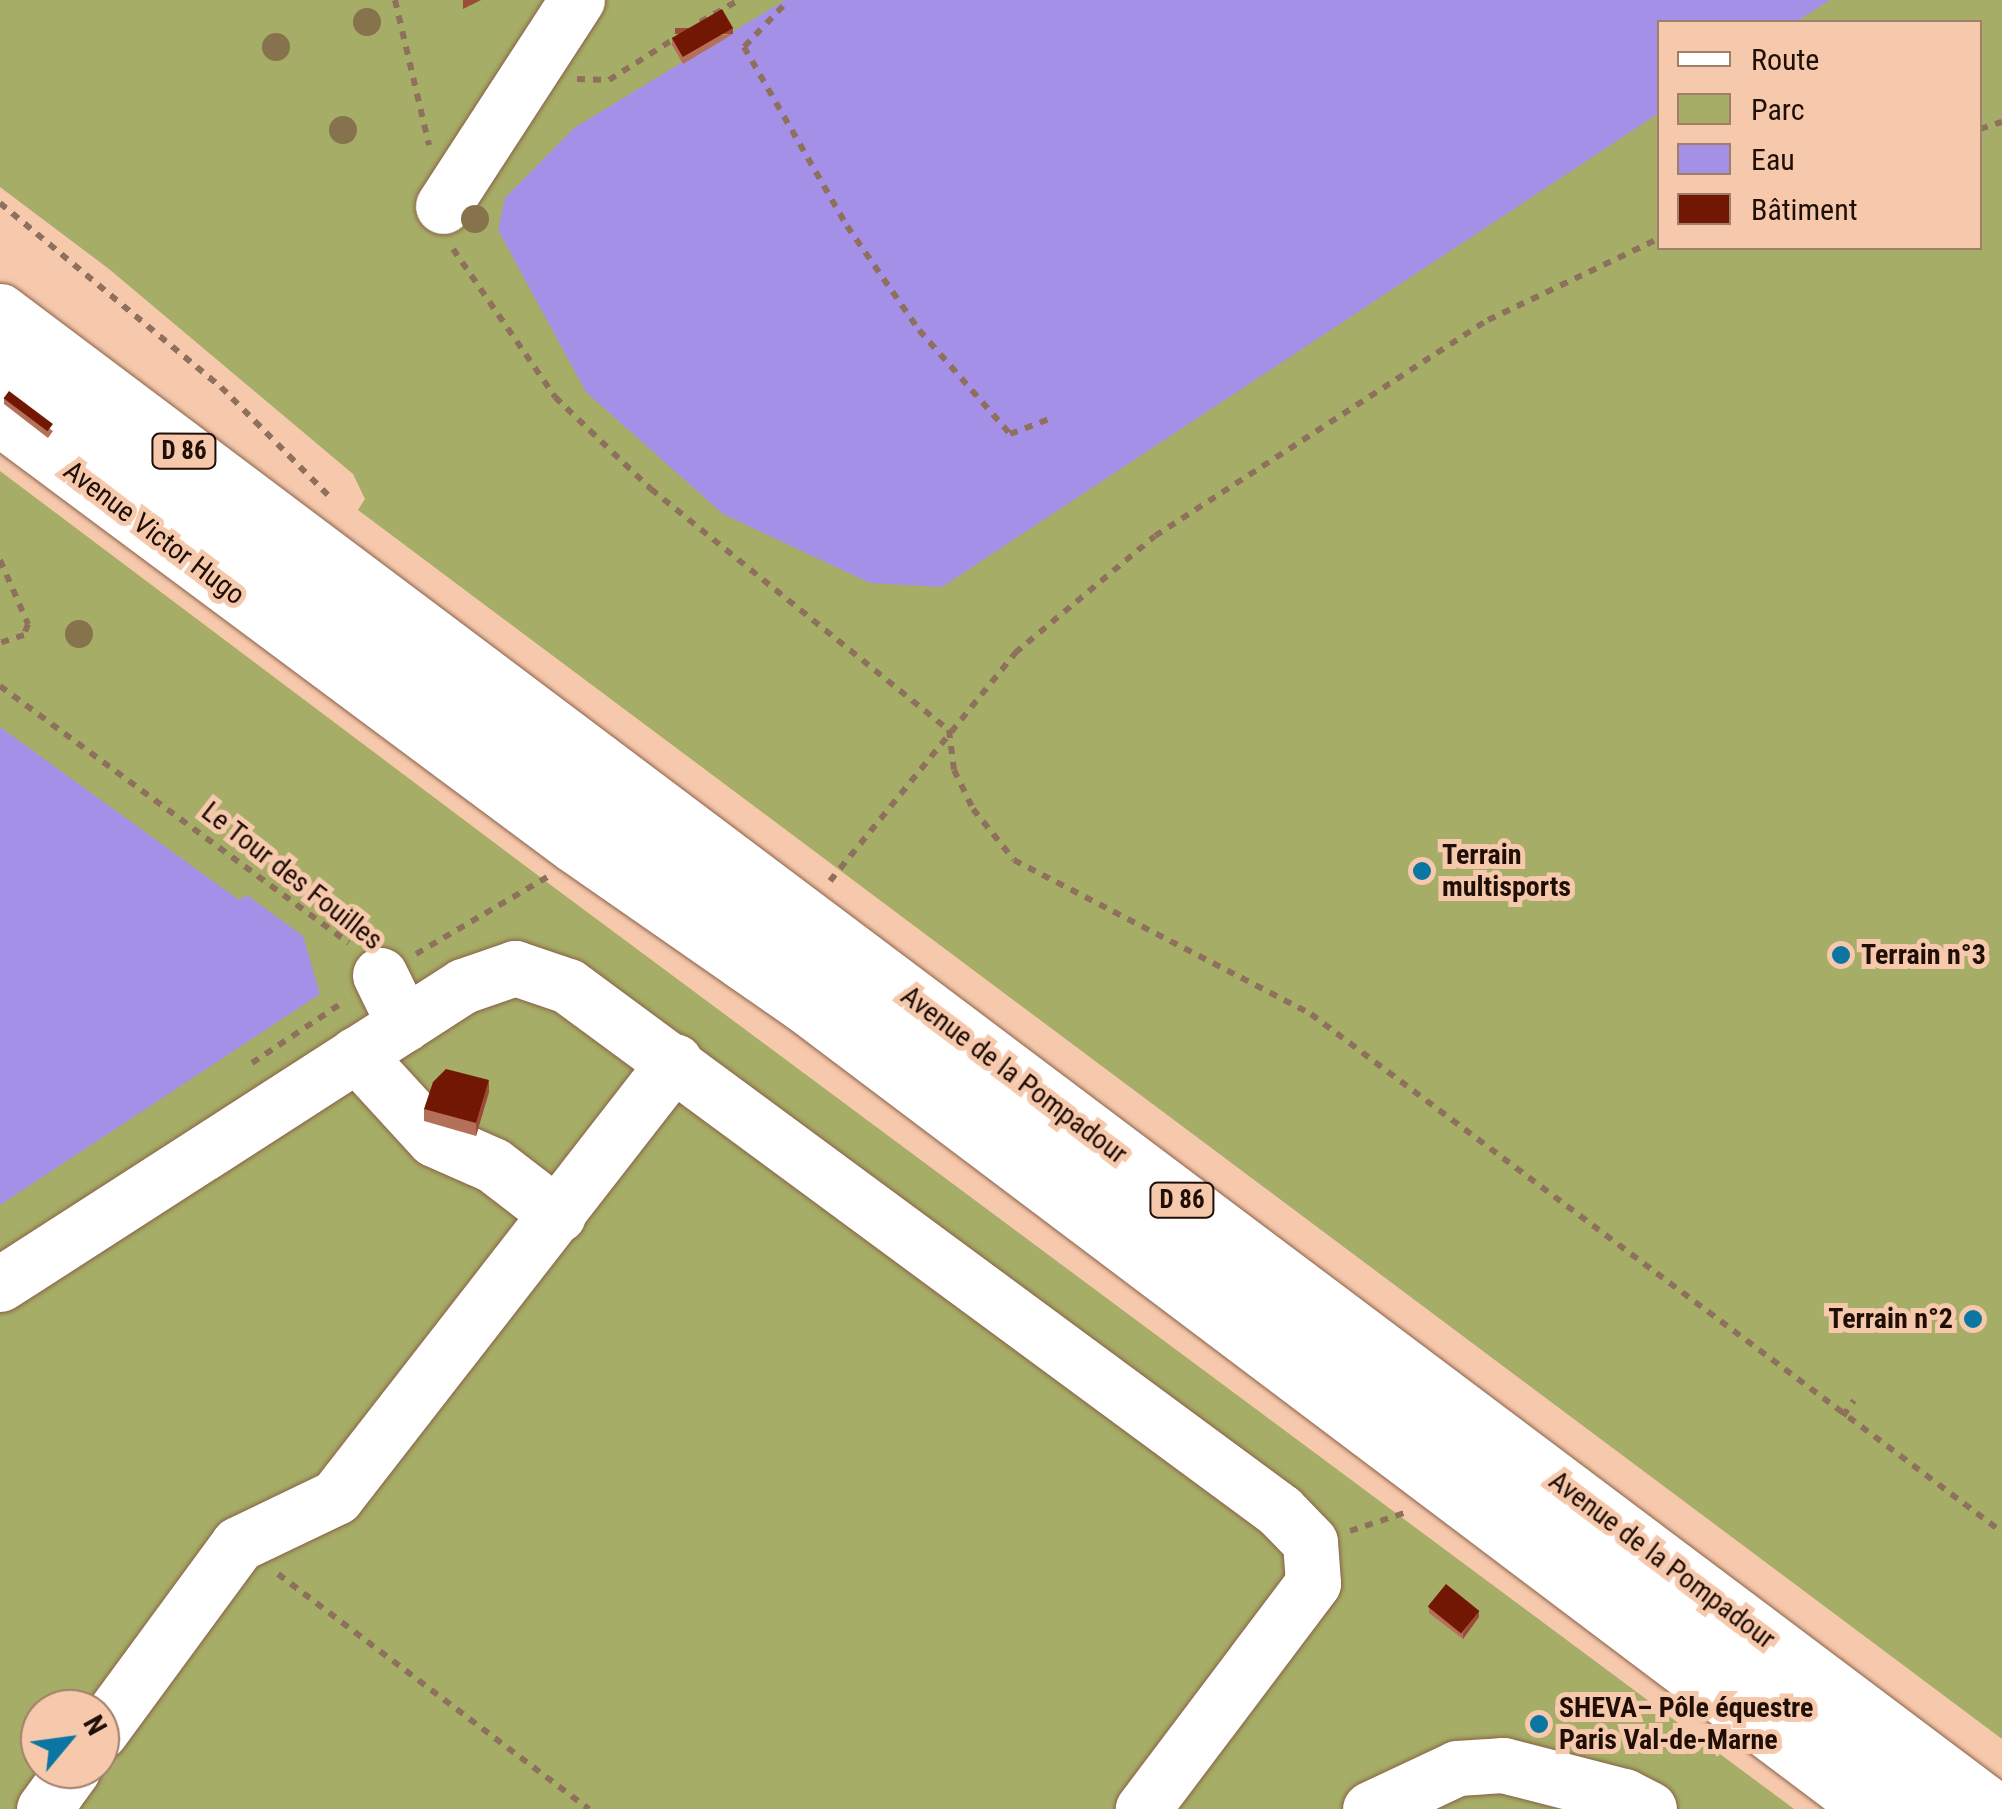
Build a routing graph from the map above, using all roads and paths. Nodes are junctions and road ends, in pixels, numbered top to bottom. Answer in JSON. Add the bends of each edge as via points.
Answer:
{"nodes":[{"id":1,"x":395,"y":0,"type":"edge"},
{"id":2,"x":577,"y":0,"type":"edge"},
{"id":3,"x":739,"y":0,"type":"edge"},
{"id":4,"x":783,"y":6,"type":"dead end"},
{"id":5,"x":543,"y":56,"type":"junction"},
{"id":6,"x":0,"y":203,"type":"edge"},
{"id":7,"x":442,"y":206,"type":"junction"},
{"id":8,"x":1657,"y":239,"type":"edge"},
{"id":9,"x":0,"y":311,"type":"edge"},
{"id":10,"x":0,"y":359,"type":"edge"},
{"id":11,"x":0,"y":418,"type":"edge"},
{"id":12,"x":1048,"y":419,"type":"dead end"},
{"id":13,"x":344,"y":512,"type":"dead end"},
{"id":14,"x":0,"y":560,"type":"edge"},
{"id":15,"x":339,"y":619,"type":"junction"},
{"id":16,"x":0,"y":643,"type":"edge"},
{"id":17,"x":0,"y":686,"type":"edge"},
{"id":18,"x":949,"y":730,"type":"junction"},
{"id":19,"x":574,"y":845,"type":"junction"},
{"id":20,"x":828,"y":884,"type":"dead end"},
{"id":21,"x":380,"y":975,"type":"junction"},
{"id":22,"x":404,"y":1024,"type":"junction"},
{"id":23,"x":356,"y":1054,"type":"junction"},
{"id":24,"x":675,"y":1061,"type":"junction"},
{"id":25,"x":236,"y":1074,"type":"dead end"},
{"id":26,"x":558,"y":1214,"type":"junction"},
{"id":27,"x":0,"y":1284,"type":"edge"},
{"id":28,"x":1854,"y":1400,"type":"dead end"},
{"id":29,"x":1842,"y":1416,"type":"junction"},
{"id":30,"x":1412,"y":1510,"type":"dead end"},
{"id":31,"x":2002,"y":1532,"type":"edge"},
{"id":32,"x":1310,"y":1542,"type":"junction"},
{"id":33,"x":238,"y":1544,"type":"junction"},
{"id":34,"x":120,"y":1705,"type":"edge"},
{"id":35,"x":589,"y":1809,"type":"edge"},
{"id":36,"x":1143,"y":1809,"type":"edge"},
{"id":37,"x":1370,"y":1809,"type":"edge"},
{"id":38,"x":1650,"y":1809,"type":"edge"},
{"id":39,"x":1871,"y":1809,"type":"edge"},
{"id":40,"x":1936,"y":1809,"type":"edge"},
{"id":41,"x":1994,"y":1809,"type":"edge"}],
"edges":[{"from":1,"to":7,"type":"path"},
{"from":2,"to":5,"type":"main road"},
{"from":3,"to":5,"type":"path","via":[[609,80],[567,76]]},
{"from":4,"to":12,"type":"path","via":[[744,47],[847,226],[919,330],[1010,434]]},
{"from":5,"to":7,"type":"main road"},
{"from":6,"to":13,"type":"path","via":[[221,387]]},
{"from":7,"to":18,"type":"path","via":[[464,273],[555,397],[651,489]]},
{"from":8,"to":18,"type":"path","via":[[1488,320],[1155,536],[1015,654]]},
{"from":9,"to":15,"type":"main road","number":"D 86"},
{"from":10,"to":15,"type":"main road","name":"Avenue Victor Hugo"},
{"from":11,"to":15,"type":"main road","name":"Avenue Victor Hugo","number":"D 86"},
{"from":14,"to":16,"type":"path","via":[[21,595],[28,624],[24,635]]},
{"from":15,"to":19,"type":"main road","number":"D 86"},
{"from":15,"to":40,"type":"main road","name":"Avenue de la Pompadour"},
{"from":15,"to":41,"type":"main road","name":"Avenue de la Pompadour","number":"D 86"},
{"from":17,"to":21,"type":"path","name":"Le Tour des Fouilles","via":[[243,862],[356,948]]},
{"from":18,"to":20,"type":"path"},
{"from":18,"to":29,"type":"path","via":[[954,770],[973,809],[1014,860],[1068,894],[1179,943],[1311,1014]]},
{"from":19,"to":21,"type":"path","via":[[544,880]]},
{"from":19,"to":39,"type":"main road","number":"D 86","via":[[803,1004]]},
{"from":21,"to":22,"type":"main road"},
{"from":21,"to":25,"type":"path","name":"Le Tour des Fouilles"},
{"from":22,"to":23,"type":"main road"},
{"from":22,"to":24,"type":"main road","via":[[463,986],[516,968],[568,986]]},
{"from":23,"to":26,"type":"main road","via":[[434,1139],[493,1165]]},
{"from":23,"to":27,"type":"main road"},
{"from":24,"to":26,"type":"main road"},
{"from":24,"to":32,"type":"main road","via":[[1280,1511]]},
{"from":26,"to":33,"type":"main road","via":[[336,1497]]},
{"from":28,"to":29,"type":"path"},
{"from":29,"to":31,"type":"path"},
{"from":30,"to":32,"type":"path"},
{"from":32,"to":36,"type":"main road","via":[[1313,1584]]},
{"from":33,"to":34,"type":"main road"},
{"from":33,"to":35,"type":"path"},
{"from":37,"to":38,"type":"main road","via":[[1457,1768],[1503,1765]]}]}
